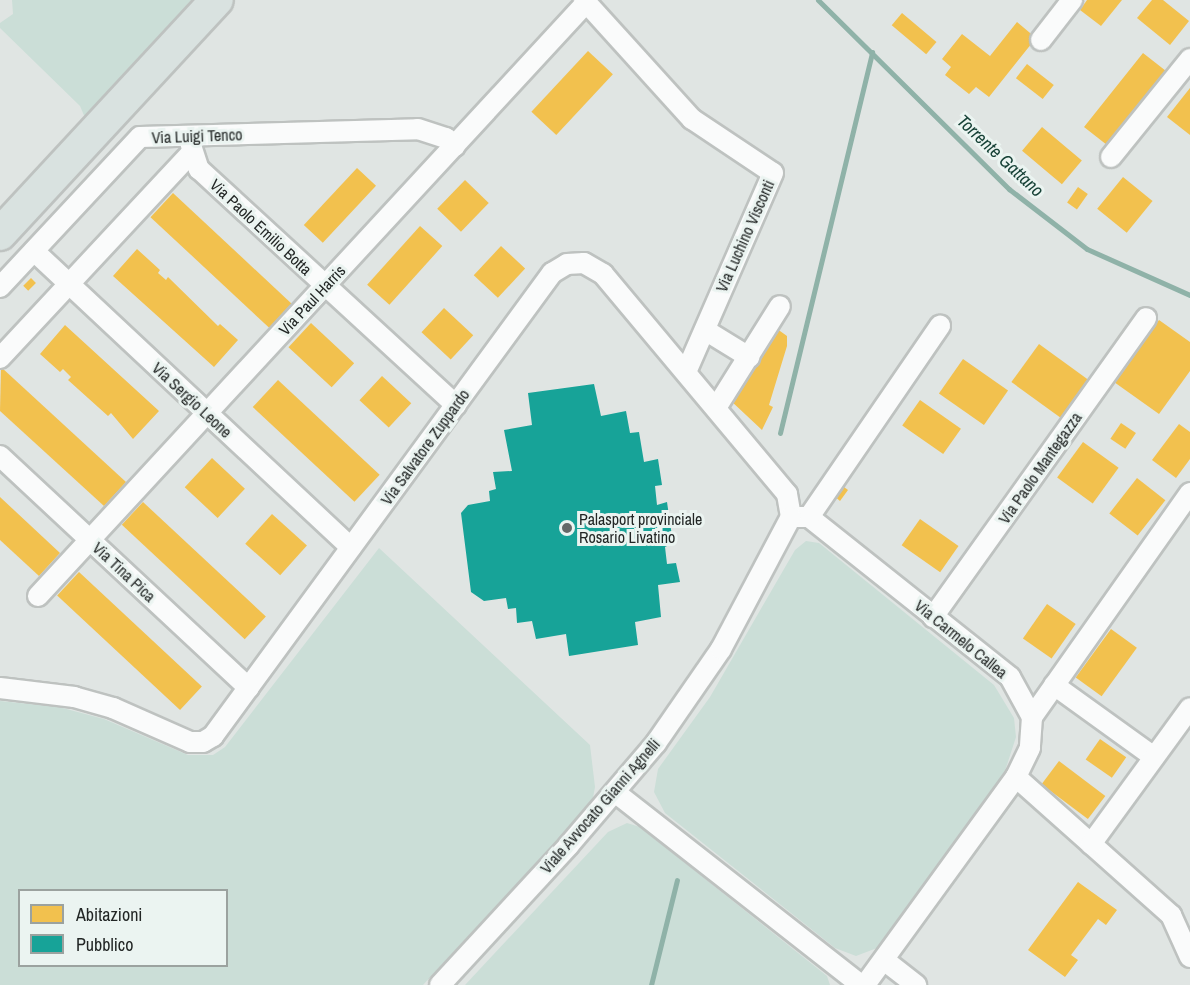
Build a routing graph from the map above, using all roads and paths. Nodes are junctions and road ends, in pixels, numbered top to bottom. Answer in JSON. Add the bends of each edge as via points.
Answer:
{"nodes":[{"id":1,"x":217,"y":0,"type":"edge"},
{"id":2,"x":1072,"y":0,"type":"edge"},
{"id":3,"x":585,"y":1,"type":"edge"},
{"id":4,"x":1041,"y":40,"type":"dead end"},
{"id":5,"x":1190,"y":59,"type":"edge"},
{"id":6,"x":190,"y":145,"type":"junction"},
{"id":7,"x":455,"y":146,"type":"junction"},
{"id":8,"x":1111,"y":157,"type":"dead end"},
{"id":9,"x":0,"y":234,"type":"edge"},
{"id":10,"x":34,"y":251,"type":"junction"},
{"id":11,"x":69,"y":284,"type":"junction"},
{"id":12,"x":324,"y":286,"type":"junction"},
{"id":13,"x":0,"y":287,"type":"edge"},
{"id":14,"x":780,"y":306,"type":"dead end"},
{"id":15,"x":1146,"y":318,"type":"dead end"},
{"id":16,"x":940,"y":326,"type":"dead end"},
{"id":17,"x":705,"y":330,"type":"junction"},
{"id":18,"x":748,"y":357,"type":"junction"},
{"id":19,"x":0,"y":358,"type":"edge"},
{"id":20,"x":687,"y":370,"type":"junction"},
{"id":21,"x":456,"y":405,"type":"junction"},
{"id":22,"x":716,"y":408,"type":"junction"},
{"id":23,"x":207,"y":413,"type":"junction"},
{"id":24,"x":0,"y":456,"type":"edge"},
{"id":25,"x":1190,"y":493,"type":"edge"},
{"id":26,"x":800,"y":517,"type":"junction"},
{"id":27,"x":90,"y":540,"type":"junction"},
{"id":28,"x":351,"y":548,"type":"junction"},
{"id":29,"x":38,"y":596,"type":"dead end"},
{"id":30,"x":933,"y":617,"type":"junction"},
{"id":31,"x":1054,"y":685,"type":"junction"},
{"id":32,"x":0,"y":688,"type":"edge"},
{"id":33,"x":249,"y":688,"type":"junction"},
{"id":34,"x":1190,"y":708,"type":"edge"},
{"id":35,"x":1032,"y":717,"type":"junction"},
{"id":36,"x":1154,"y":757,"type":"junction"},
{"id":37,"x":1016,"y":777,"type":"junction"},
{"id":38,"x":616,"y":793,"type":"junction"},
{"id":39,"x":1091,"y":844,"type":"junction"},
{"id":40,"x":1190,"y":957,"type":"edge"},
{"id":41,"x":884,"y":960,"type":"junction"},
{"id":42,"x":440,"y":985,"type":"edge"},
{"id":43,"x":863,"y":985,"type":"edge"},
{"id":44,"x":916,"y":985,"type":"edge"}],
"edges":[{"from":1,"to":9,"type":"main road"},
{"from":2,"to":4,"type":"street"},
{"from":3,"to":7,"type":"street","name":"Via Paul Harris"},
{"from":3,"to":17,"type":"street","name":"Via Luchino Visconti","via":[[692,119],[773,173]]},
{"from":5,"to":8,"type":"street"},
{"from":6,"to":7,"type":"street","name":"Via Luigi Tenco","via":[[418,129],[446,138]]},
{"from":6,"to":10,"type":"street","name":"Via Luigi Tenco","via":[[140,137]]},
{"from":6,"to":11,"type":"street"},
{"from":6,"to":12,"type":"street","name":"Via Paolo Emilio Botta","via":[[199,169]]},
{"from":7,"to":12,"type":"street","name":"Via Paul Harris"},
{"from":10,"to":11,"type":"street","name":"Via Sergio Leone"},
{"from":10,"to":13,"type":"street","name":"Via Luigi Tenco"},
{"from":11,"to":19,"type":"street"},
{"from":11,"to":23,"type":"street","name":"Via Sergio Leone"},
{"from":12,"to":21,"type":"street","name":"Via Paolo Emilio Botta"},
{"from":12,"to":23,"type":"street","name":"Via Paul Harris"},
{"from":14,"to":18,"type":"street"},
{"from":15,"to":30,"type":"street","name":"Via Paolo Mantegazza"},
{"from":16,"to":26,"type":"street","name":"Viale Avvocato Gianni Agnelli"},
{"from":17,"to":18,"type":"street"},
{"from":17,"to":20,"type":"street","name":"Via Luchino Visconti"},
{"from":18,"to":22,"type":"street"},
{"from":20,"to":21,"type":"street","name":"Via Salvatore Zuppardo","via":[[603,274],[584,263],[567,264],[552,273]]},
{"from":20,"to":22,"type":"street","name":"Via Salvatore Zuppardo"},
{"from":21,"to":28,"type":"street","name":"Via Salvatore Zuppardo"},
{"from":22,"to":26,"type":"street","name":"Via Salvatore Zuppardo","via":[[788,494]]},
{"from":23,"to":27,"type":"street","name":"Via Paul Harris"},
{"from":23,"to":28,"type":"street","name":"Via Sergio Leone"},
{"from":24,"to":27,"type":"street","name":"Via Tina Pica"},
{"from":25,"to":31,"type":"street"},
{"from":26,"to":30,"type":"street","name":"Via Carmelo Callea"},
{"from":26,"to":38,"type":"street","name":"Viale Avvocato Gianni Agnelli","via":[[721,649]]},
{"from":27,"to":29,"type":"street","name":"Via Paul Harris"},
{"from":27,"to":33,"type":"street","name":"Via Tina Pica"},
{"from":28,"to":33,"type":"street","name":"Via Salvatore Zuppardo"},
{"from":30,"to":35,"type":"street","name":"Via Carmelo Callea","via":[[1010,677]]},
{"from":31,"to":35,"type":"street"},
{"from":31,"to":36,"type":"street"},
{"from":32,"to":33,"type":"street","name":"Via Salvatore Zuppardo","via":[[74,697],[113,708],[190,742],[203,742],[213,736]]},
{"from":34,"to":36,"type":"street"},
{"from":35,"to":37,"type":"street","via":[[1030,748]]},
{"from":36,"to":39,"type":"street"},
{"from":37,"to":39,"type":"street"},
{"from":37,"to":41,"type":"street"},
{"from":38,"to":42,"type":"street","name":"Viale Avvocato Gianni Agnelli"},
{"from":38,"to":43,"type":"street"},
{"from":39,"to":40,"type":"street","via":[[1171,915]]},
{"from":41,"to":43,"type":"street"},
{"from":41,"to":44,"type":"street"}]}
